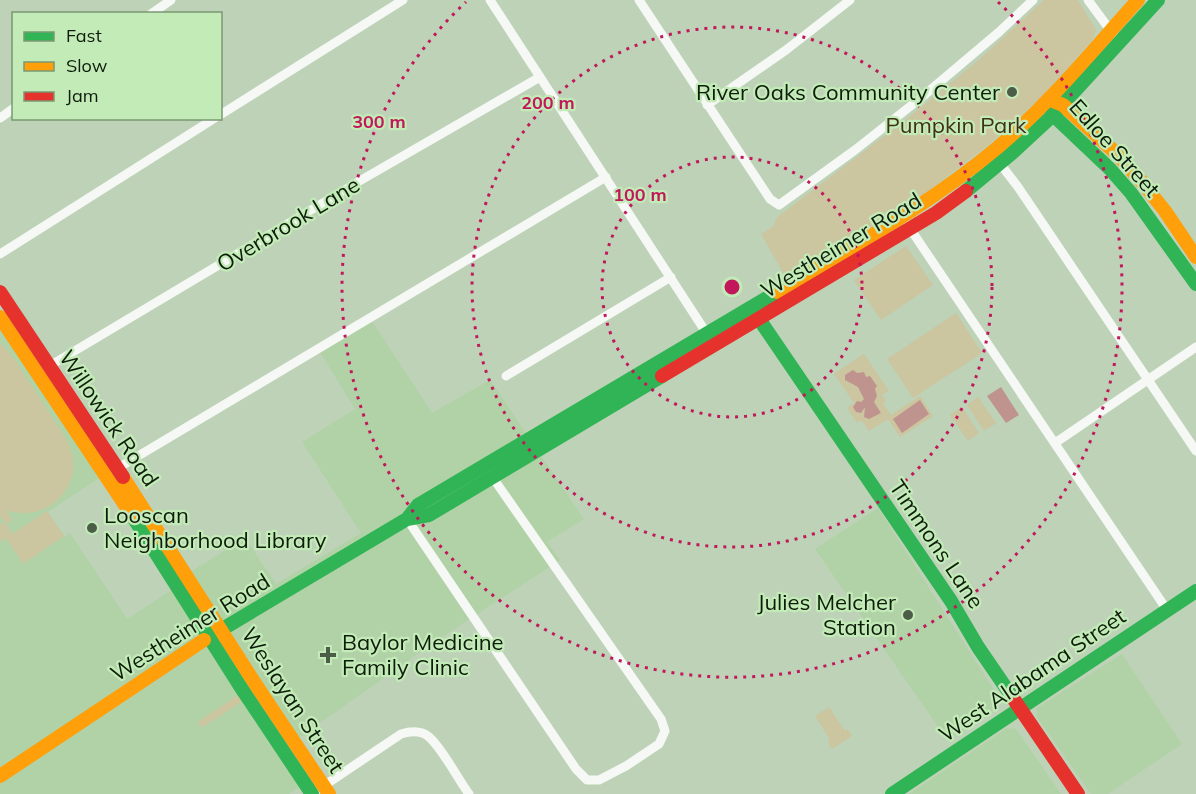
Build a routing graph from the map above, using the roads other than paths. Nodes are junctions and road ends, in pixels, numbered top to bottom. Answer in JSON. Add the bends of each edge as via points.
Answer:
{"nodes":[{"id":1,"x":171,"y":0,"type":"edge"},
{"id":2,"x":403,"y":0,"type":"edge"},
{"id":3,"x":490,"y":0,"type":"edge"},
{"id":4,"x":850,"y":0,"type":"edge"},
{"id":5,"x":1033,"y":0,"type":"edge"},
{"id":6,"x":1088,"y":0,"type":"edge"},
{"id":7,"x":1138,"y":0,"type":"edge"},
{"id":8,"x":1158,"y":0,"type":"edge"},
{"id":9,"x":642,"y":1,"type":"edge"},
{"id":10,"x":154,"y":12,"type":"edge"},
{"id":11,"x":1115,"y":36,"type":"junction"},
{"id":12,"x":540,"y":77,"type":"junction"},
{"id":13,"x":1049,"y":99,"type":"junction"},
{"id":14,"x":707,"y":105,"type":"junction"},
{"id":15,"x":1063,"y":105,"type":"junction"},
{"id":16,"x":222,"y":114,"type":"edge"},
{"id":17,"x":1053,"y":115,"type":"junction"},
{"id":18,"x":212,"y":120,"type":"edge"},
{"id":19,"x":995,"y":158,"type":"junction"},
{"id":20,"x":606,"y":177,"type":"junction"},
{"id":21,"x":907,"y":223,"type":"junction"},
{"id":22,"x":1182,"y":237,"type":"junction"},
{"id":23,"x":1169,"y":246,"type":"junction"},
{"id":24,"x":0,"y":254,"type":"edge"},
{"id":25,"x":1196,"y":257,"type":"edge"},
{"id":26,"x":828,"y":270,"type":"junction"},
{"id":27,"x":670,"y":277,"type":"junction"},
{"id":28,"x":1196,"y":284,"type":"edge"},
{"id":29,"x":0,"y":292,"type":"edge"},
{"id":30,"x":774,"y":293,"type":"junction"},
{"id":31,"x":0,"y":317,"type":"edge"},
{"id":32,"x":759,"y":319,"type":"junction"},
{"id":33,"x":711,"y":340,"type":"junction"},
{"id":34,"x":1196,"y":347,"type":"edge"},
{"id":35,"x":43,"y":370,"type":"junction"},
{"id":36,"x":506,"y":376,"type":"dead end"},
{"id":37,"x":1148,"y":380,"type":"junction"},
{"id":38,"x":1055,"y":443,"type":"junction"},
{"id":39,"x":1196,"y":451,"type":"edge"},
{"id":40,"x":489,"y":471,"type":"junction"},
{"id":41,"x":112,"y":472,"type":"junction"},
{"id":42,"x":407,"y":519,"type":"junction"},
{"id":43,"x":1196,"y":591,"type":"edge"},
{"id":44,"x":1167,"y":610,"type":"junction"},
{"id":45,"x":215,"y":633,"type":"junction"},
{"id":46,"x":1019,"y":709,"type":"junction"},
{"id":47,"x":0,"y":776,"type":"edge"},
{"id":48,"x":320,"y":792,"type":"edge"},
{"id":49,"x":469,"y":794,"type":"edge"},
{"id":50,"x":892,"y":794,"type":"edge"},
{"id":51,"x":1078,"y":794,"type":"edge"}],
"edges":[{"from":1,"to":10,"type":"street"},
{"from":2,"to":16,"type":"street"},
{"from":3,"to":12,"type":"street"},
{"from":4,"to":14,"type":"street"},
{"from":5,"to":14,"type":"street","via":[[922,97],[779,205],[770,200]]},
{"from":6,"to":11,"type":"street"},
{"from":7,"to":11,"type":"main road","name":"Westheimer Road"},
{"from":8,"to":11,"type":"main road","name":"Westheimer Road"},
{"from":9,"to":14,"type":"street"},
{"from":11,"to":13,"type":"main road","name":"Westheimer Road"},
{"from":11,"to":15,"type":"main road","name":"Westheimer Road"},
{"from":12,"to":20,"type":"street"},
{"from":12,"to":35,"type":"street","name":"Overbrook Lane"},
{"from":13,"to":15,"type":"main road","name":"Edloe Street"},
{"from":13,"to":17,"type":"main road","name":"Edloe Street"},
{"from":13,"to":19,"type":"main road","name":"Westheimer Road"},
{"from":15,"to":17,"type":"main road","name":"Westheimer Road"},
{"from":15,"to":22,"type":"main road","name":"Edloe Street","via":[[1118,155]]},
{"from":17,"to":19,"type":"main road","name":"Westheimer Road"},
{"from":17,"to":23,"type":"main road","name":"Edloe Street","via":[[1110,169]]},
{"from":18,"to":24,"type":"street"},
{"from":19,"to":21,"type":"main road","name":"Westheimer Road","via":[[953,183]]},
{"from":19,"to":37,"type":"street"},
{"from":20,"to":27,"type":"street"},
{"from":20,"to":41,"type":"street"},
{"from":21,"to":26,"type":"main road","name":"Westheimer Road"},
{"from":21,"to":38,"type":"street"},
{"from":22,"to":23,"type":"main road"},
{"from":22,"to":25,"type":"main road","name":"Edloe Street"},
{"from":23,"to":28,"type":"main road","name":"Edloe Street"},
{"from":26,"to":30,"type":"main road","name":"Westheimer Road"},
{"from":26,"to":32,"type":"main road","name":"Westheimer Road"},
{"from":27,"to":33,"type":"street"},
{"from":27,"to":36,"type":"street"},
{"from":29,"to":35,"type":"main road","name":"Willowick Road"},
{"from":30,"to":32,"type":"main road"},
{"from":30,"to":33,"type":"main road","name":"Westheimer Road"},
{"from":31,"to":35,"type":"main road","name":"Willowick Road"},
{"from":32,"to":33,"type":"main road","name":"Westheimer Road"},
{"from":32,"to":46,"type":"main road","name":"Timmons Lane","via":[[951,601]]},
{"from":33,"to":40,"type":"main road","name":"Westheimer Road"},
{"from":34,"to":37,"type":"street"},
{"from":35,"to":41,"type":"main road","name":"Willowick Road"},
{"from":37,"to":38,"type":"street"},
{"from":37,"to":39,"type":"street"},
{"from":38,"to":44,"type":"street"},
{"from":40,"to":42,"type":"main road","name":"Westheimer Road","via":[[418,505]]},
{"from":40,"to":42,"type":"street","via":[[661,719],[665,730],[659,744],[633,762],[599,780],[587,780],[576,769]]},
{"from":41,"to":45,"type":"main road","name":"Willowick Road"},
{"from":42,"to":45,"type":"main road","name":"Westheimer Road"},
{"from":43,"to":44,"type":"main road","name":"West Alabama Street"},
{"from":44,"to":46,"type":"main road","name":"West Alabama Street"},
{"from":45,"to":47,"type":"main road","name":"Westheimer Road"},
{"from":45,"to":48,"type":"main road","name":"Weslayan Street"},
{"from":46,"to":50,"type":"main road","name":"West Alabama Street"},
{"from":46,"to":51,"type":"main road","name":"Timmons Lane"},
{"from":48,"to":49,"type":"street","via":[[401,734],[412,731],[422,733],[434,743]]}]}
